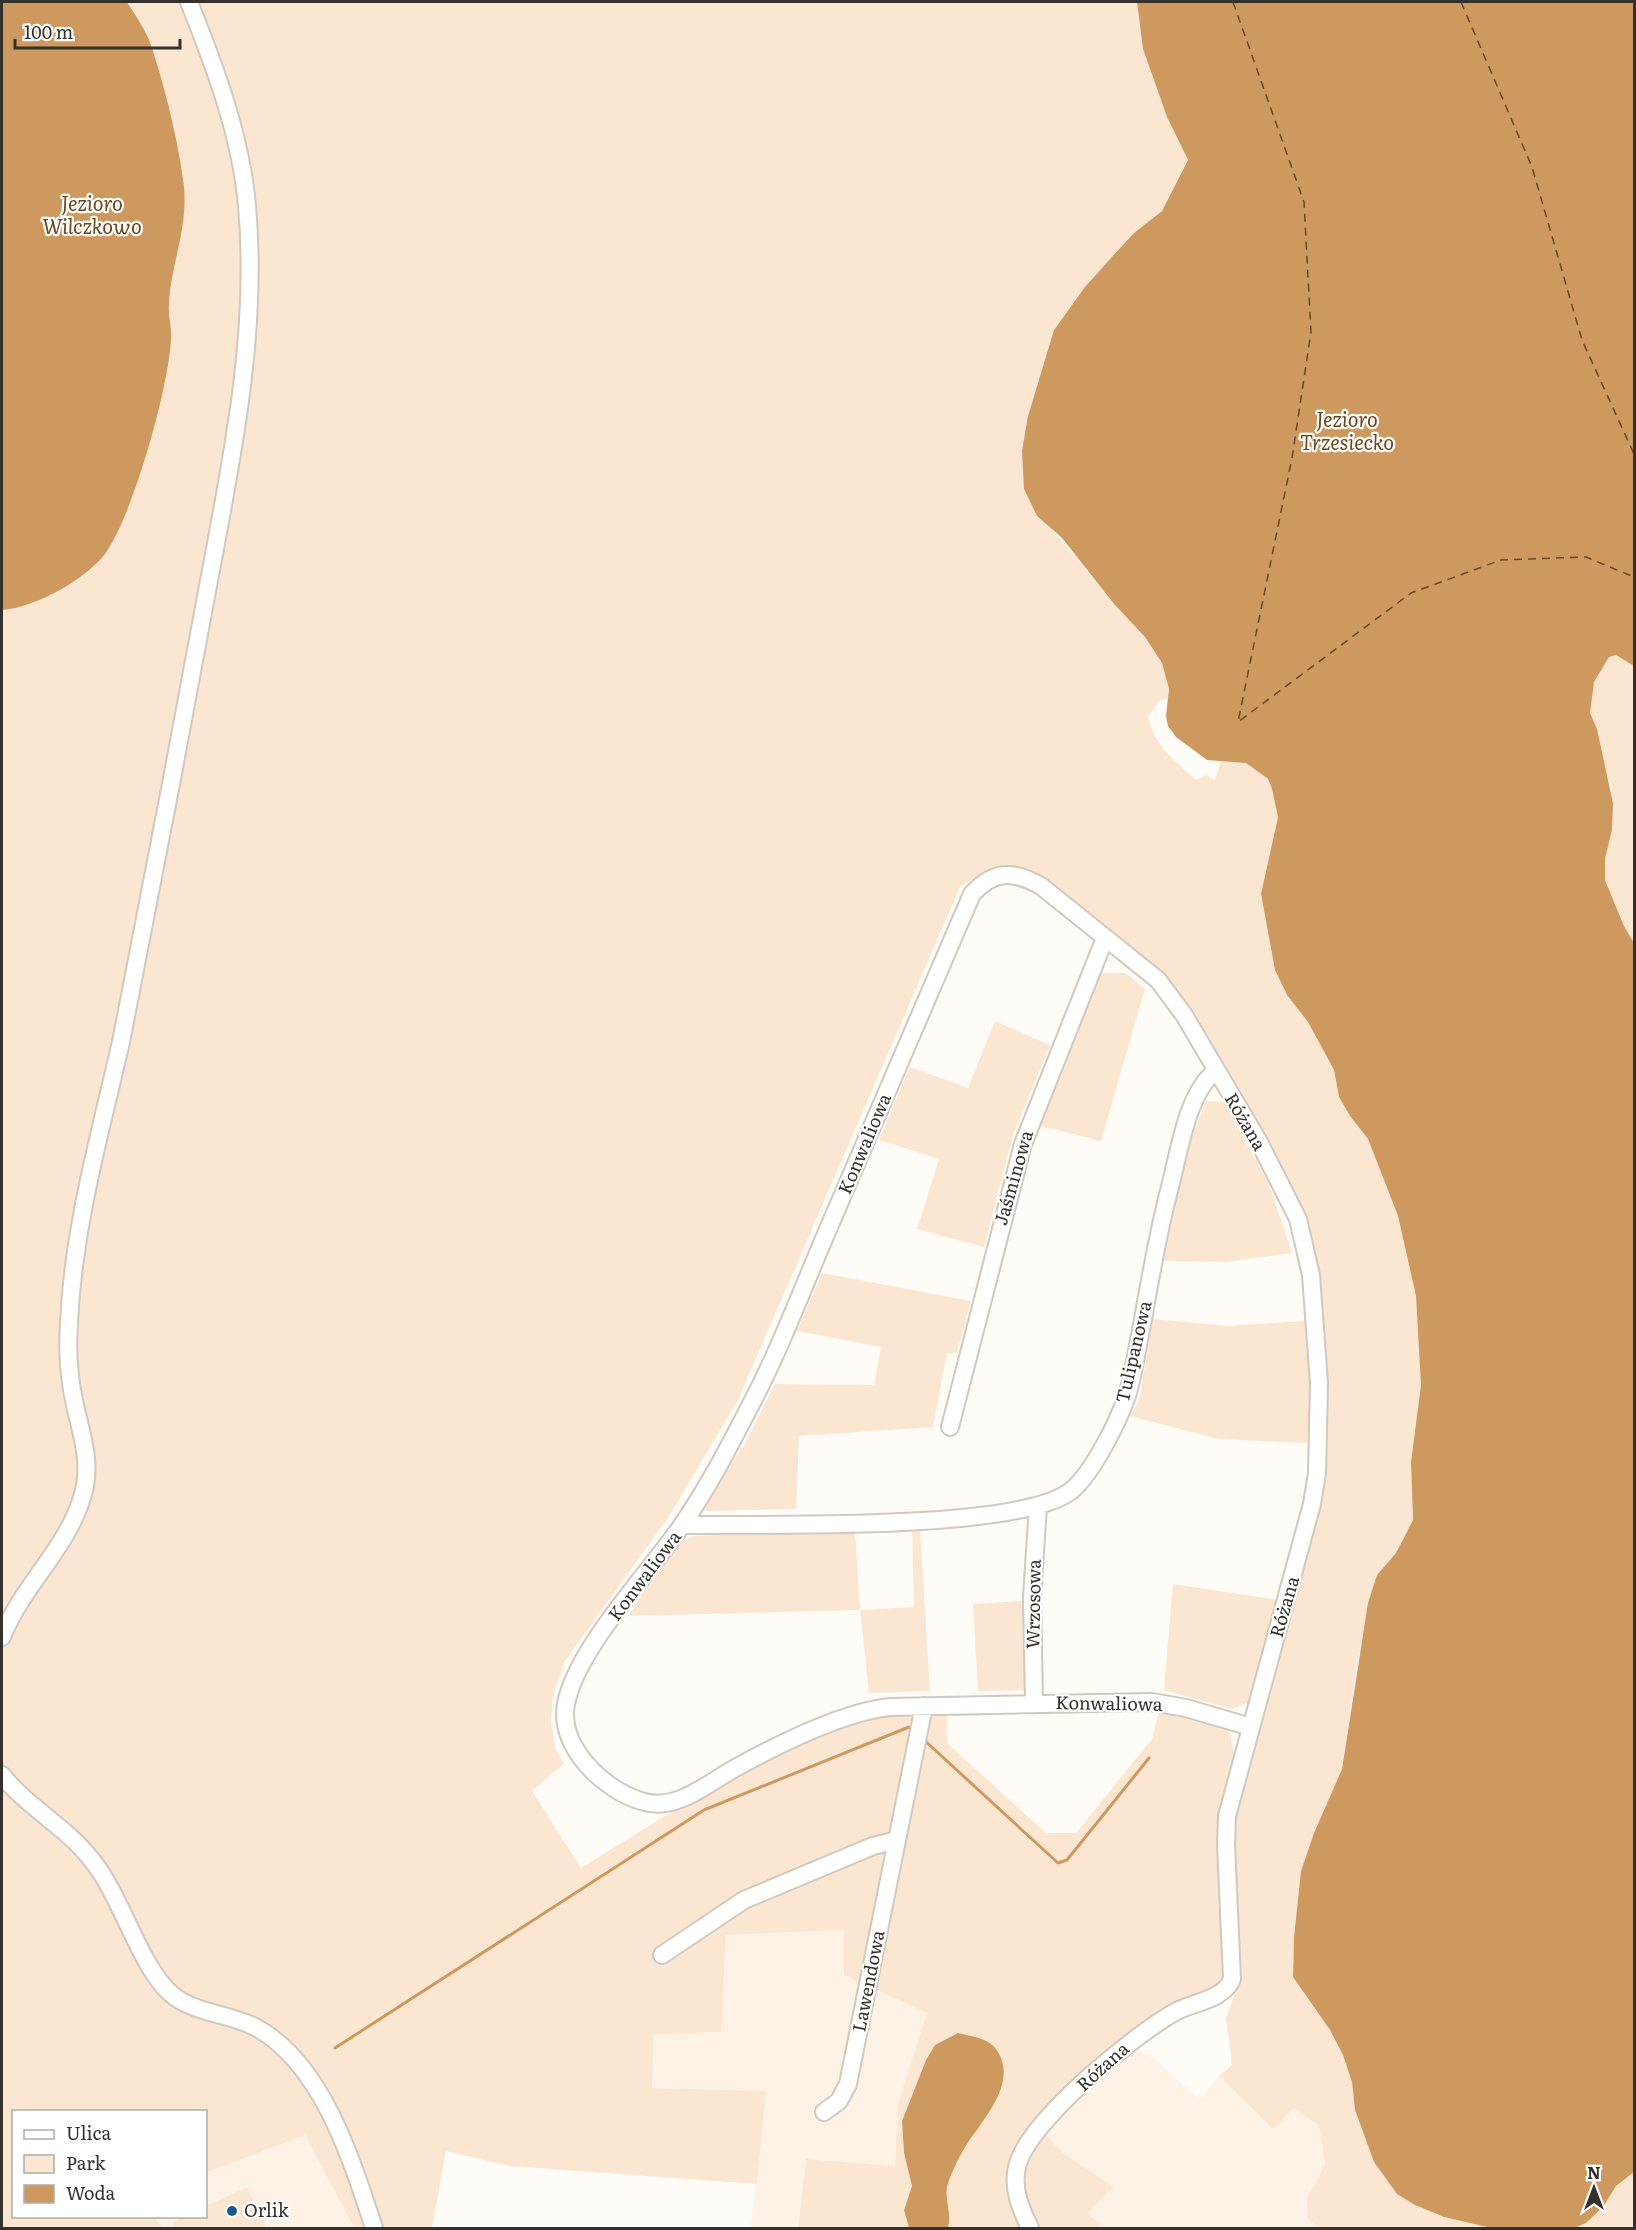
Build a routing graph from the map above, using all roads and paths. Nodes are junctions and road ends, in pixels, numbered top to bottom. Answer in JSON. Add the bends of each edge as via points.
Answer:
{"nodes":[{"id":1,"x":189,"y":2,"type":"edge"},
{"id":2,"x":1105,"y":938,"type":"junction"},
{"id":3,"x":1216,"y":1071,"type":"junction"},
{"id":4,"x":950,"y":1427,"type":"dead end"},
{"id":5,"x":1038,"y":1506,"type":"junction"},
{"id":6,"x":682,"y":1525,"type":"junction"},
{"id":7,"x":2,"y":1637,"type":"edge"},
{"id":8,"x":1034,"y":1703,"type":"junction"},
{"id":9,"x":924,"y":1706,"type":"junction"},
{"id":10,"x":1251,"y":1727,"type":"junction"},
{"id":11,"x":2,"y":1775,"type":"edge"},
{"id":12,"x":897,"y":1840,"type":"junction"},
{"id":13,"x":662,"y":1955,"type":"dead end"},
{"id":14,"x":824,"y":2112,"type":"dead end"},
{"id":15,"x":374,"y":2229,"type":"edge"},
{"id":16,"x":1030,"y":2229,"type":"edge"}],
"edges":[{"from":1,"to":7,"type":"street","via":[[225,103],[247,203],[248,304],[234,441],[121,1042],[95,1146],[72,1286],[69,1355],[87,1455],[84,1488],[72,1522]]},
{"from":2,"to":3,"type":"street","name":"Różana","via":[[1158,980],[1184,1015]]},
{"from":2,"to":4,"type":"street","name":"Jaśminowa","via":[[1023,1144]]},
{"from":2,"to":6,"type":"street","name":"Konwaliowa","via":[[1024,876],[1002,874],[982,883],[972,894],[756,1394]]},
{"from":3,"to":5,"type":"street","name":"Tulipanowa","via":[[1200,1088],[1188,1120],[1160,1224],[1127,1396],[1119,1416],[1083,1478],[1072,1490]]},
{"from":3,"to":10,"type":"street","name":"Różana","via":[[1298,1219],[1311,1275],[1319,1383],[1317,1473],[1312,1504]]},
{"from":5,"to":6,"type":"street","name":"Tulipanowa","via":[[936,1520]]},
{"from":5,"to":8,"type":"street","name":"Wrzosowa","via":[[1032,1597]]},
{"from":6,"to":9,"type":"street","name":"Konwaliowa","via":[[583,1661],[565,1707],[570,1740],[594,1771],[613,1786],[638,1801],[668,1803],[850,1715],[890,1707]]},
{"from":8,"to":9,"type":"street","name":"Konwaliowa"},
{"from":8,"to":10,"type":"street","name":"Konwaliowa","via":[[1152,1702]]},
{"from":9,"to":12,"type":"street","name":"Lawendowa"},
{"from":10,"to":16,"type":"street","name":"Różana","via":[[1226,1828],[1230,1985],[1220,1994],[1168,2016],[1116,2052],[1032,2138],[1018,2162],[1015,2182]]},
{"from":11,"to":15,"type":"street","via":[[13,1790],[69,1835],[92,1860],[171,1994],[199,2008],[245,2022],[275,2040],[300,2067],[330,2114],[357,2174]]},
{"from":12,"to":13,"type":"street","via":[[873,1846],[744,1900]]},
{"from":12,"to":14,"type":"street","name":"Lawendowa","via":[[848,2084],[839,2101]]}]}
